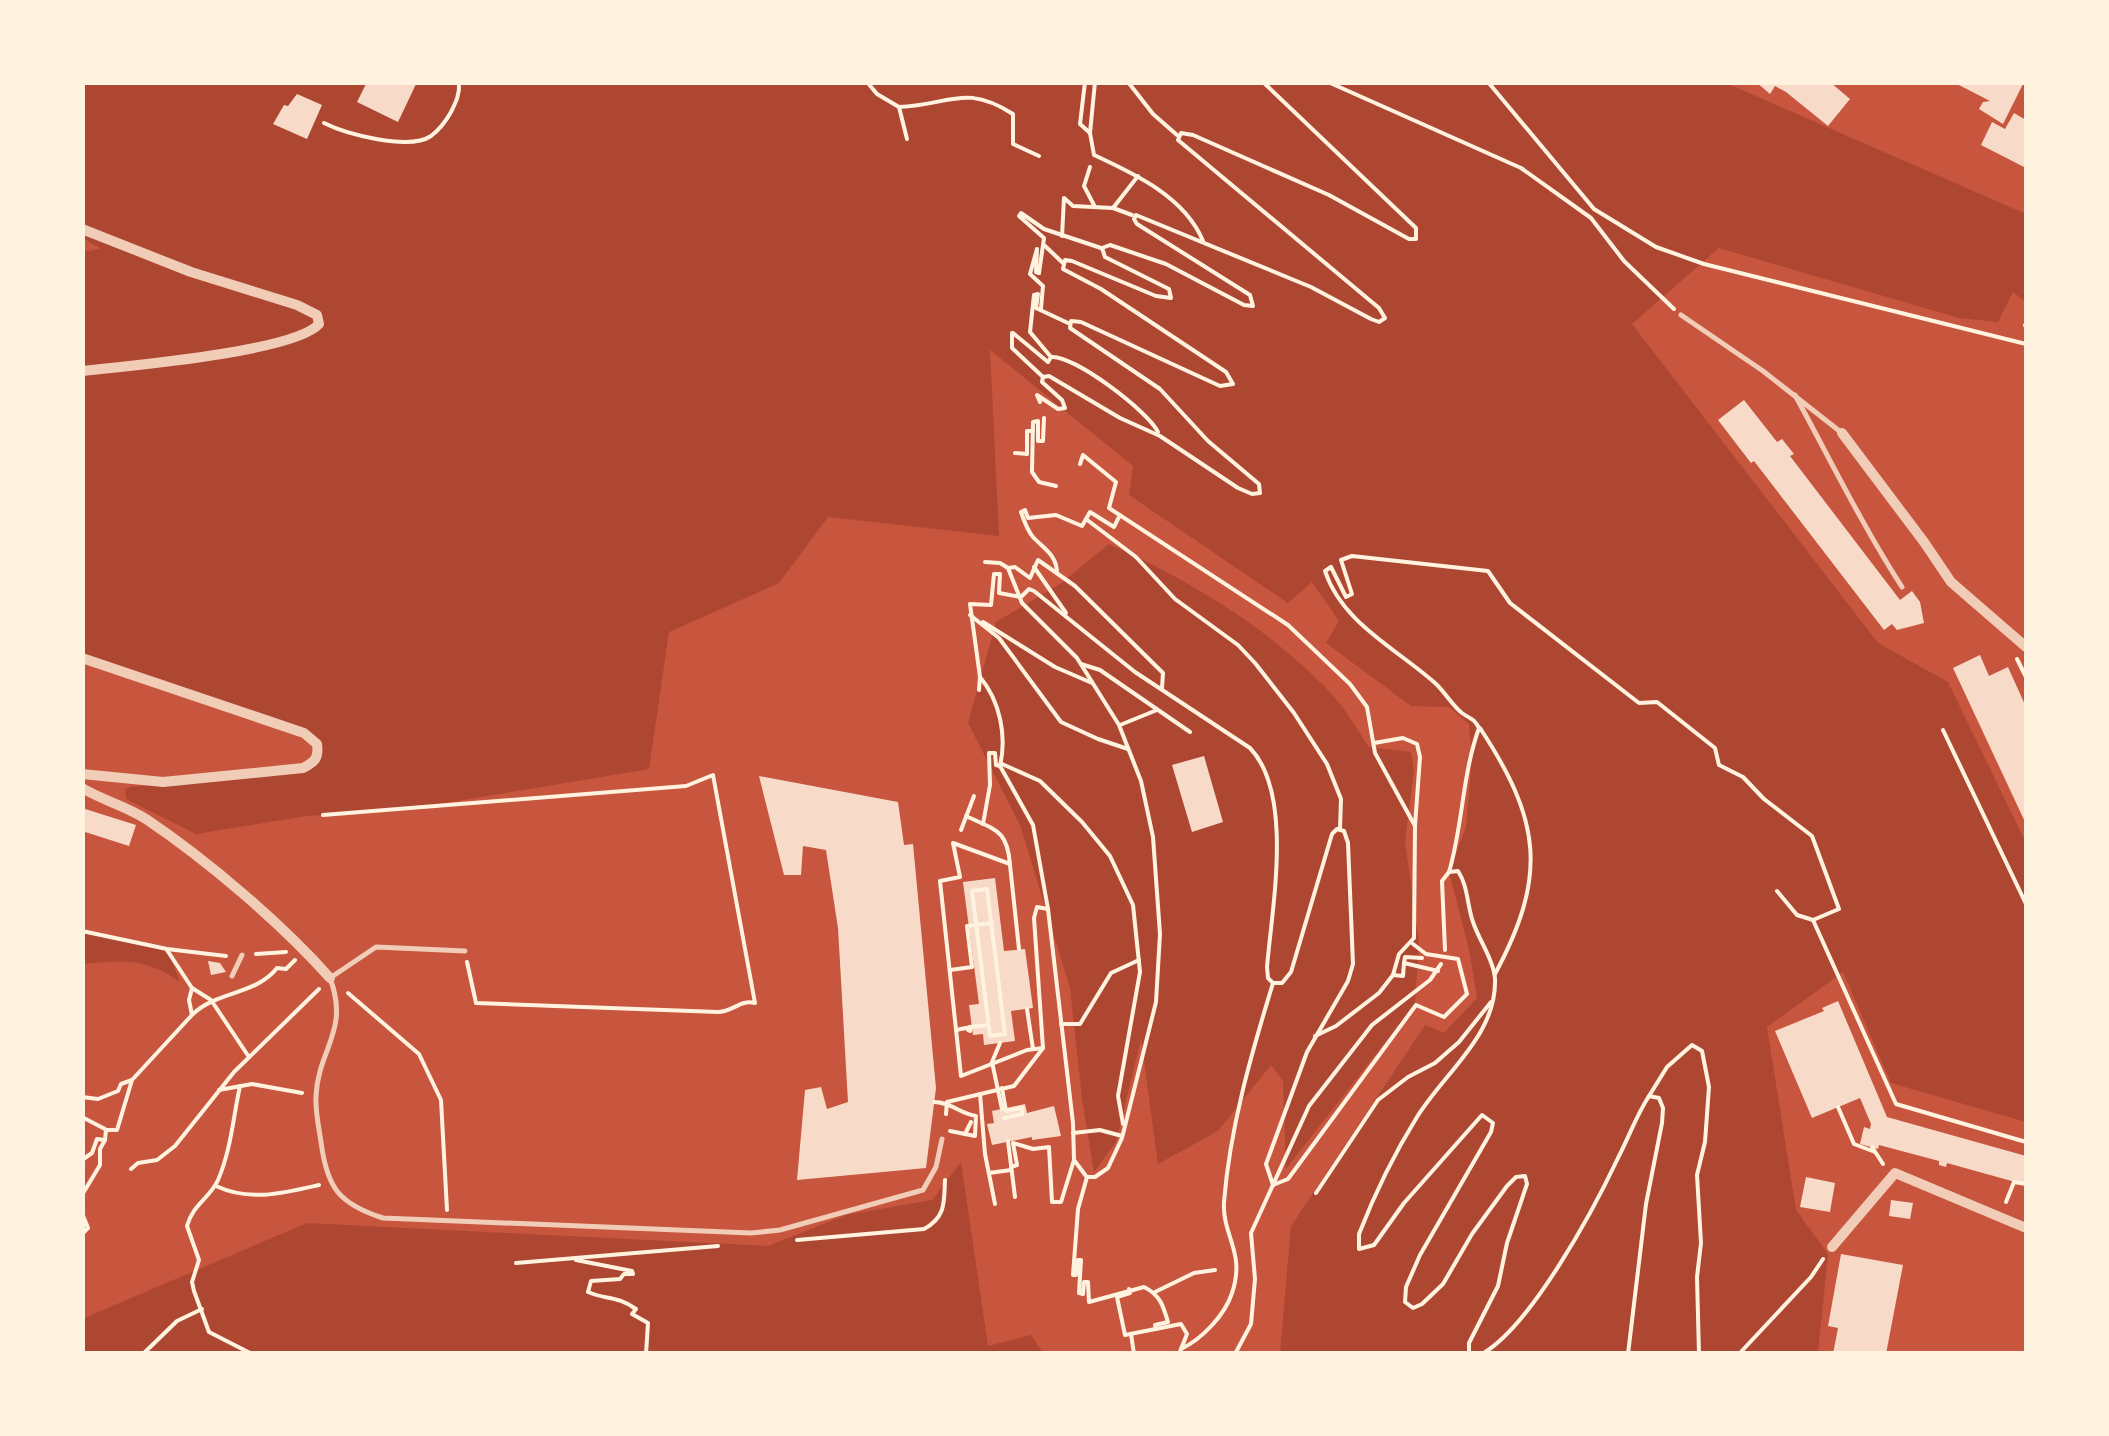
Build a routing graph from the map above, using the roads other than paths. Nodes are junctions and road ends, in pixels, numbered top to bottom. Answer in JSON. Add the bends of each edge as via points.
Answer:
{"nodes":[{"id":1,"x":82,"y":230,"type":"edge"},
{"id":2,"x":1682,"y":315,"type":"road end"},
{"id":3,"x":82,"y":371,"type":"edge"},
{"id":4,"x":1794,"y":395,"type":"junction"},
{"id":5,"x":1842,"y":433,"type":"joint"},
{"id":6,"x":1902,"y":587,"type":"dead end"},
{"id":7,"x":2026,"y":647,"type":"edge"},
{"id":8,"x":82,"y":658,"type":"edge"},
{"id":9,"x":82,"y":774,"type":"edge"},
{"id":10,"x":82,"y":788,"type":"edge"},
{"id":11,"x":465,"y":952,"type":"road end"},
{"id":12,"x":242,"y":955,"type":"road end"},
{"id":13,"x":232,"y":976,"type":"dead end"},
{"id":14,"x":330,"y":978,"type":"junction"},
{"id":15,"x":942,"y":1139,"type":"dead end"},
{"id":16,"x":2026,"y":1228,"type":"edge"},
{"id":17,"x":1832,"y":1247,"type":"road end"}],
"edges":[{"from":1,"to":3,"type":"street","via":[[297,305],[319,320],[312,332],[285,341]]},
{"from":2,"to":4,"type":"lane"},
{"from":4,"to":5,"type":"lane"},
{"from":4,"to":6,"type":"lane"},
{"from":5,"to":7,"type":"street","via":[[1951,582]]},
{"from":8,"to":9,"type":"street","via":[[304,733],[319,755],[303,768],[163,782]]},
{"from":10,"to":14,"type":"street","via":[[156,827],[212,868]]},
{"from":11,"to":14,"type":"lane","via":[[376,947]]},
{"from":12,"to":13,"type":"lane"},
{"from":14,"to":15,"type":"lane","via":[[338,1017],[316,1095],[329,1183],[358,1210],[383,1218],[780,1230],[923,1190]]},
{"from":16,"to":17,"type":"street","via":[[1895,1173]]}]}
